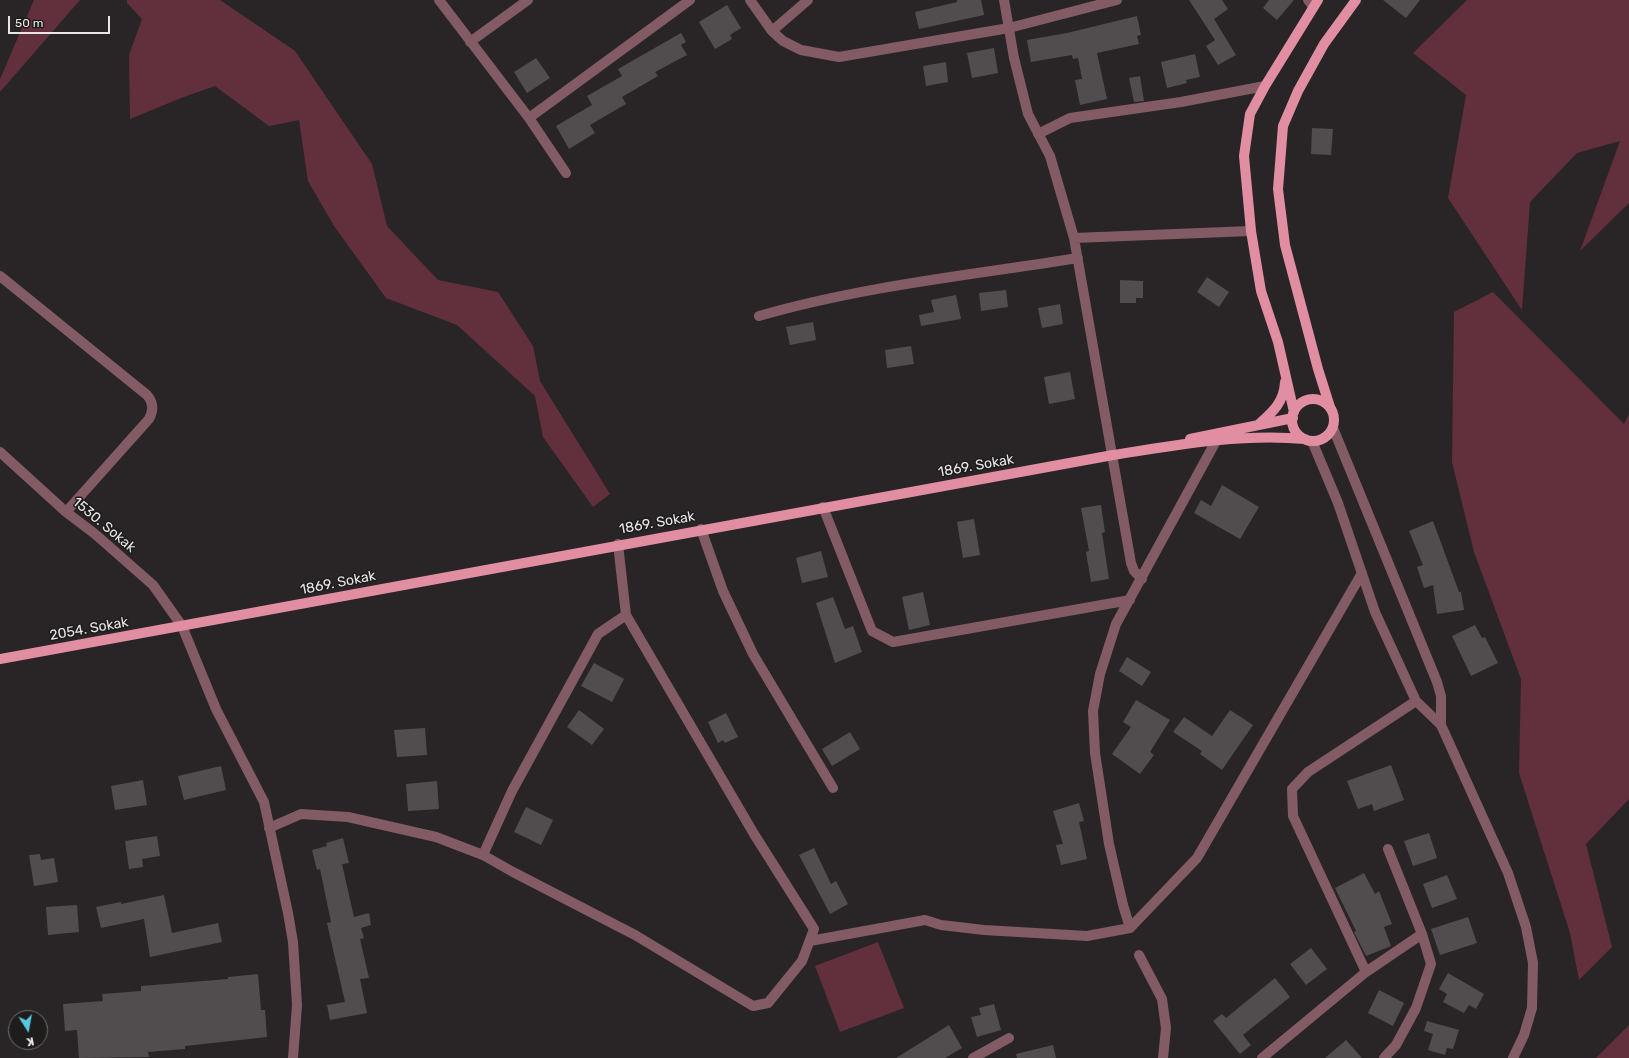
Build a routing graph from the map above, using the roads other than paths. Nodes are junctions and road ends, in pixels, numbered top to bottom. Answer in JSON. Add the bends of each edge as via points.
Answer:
{"nodes":[{"id":1,"x":439,"y":0,"type":"edge"},
{"id":2,"x":528,"y":0,"type":"edge"},
{"id":3,"x":690,"y":0,"type":"edge"},
{"id":4,"x":750,"y":0,"type":"edge"},
{"id":5,"x":808,"y":0,"type":"edge"},
{"id":6,"x":1004,"y":0,"type":"edge"},
{"id":7,"x":1117,"y":0,"type":"edge"},
{"id":8,"x":1356,"y":0,"type":"edge"},
{"id":9,"x":1313,"y":2,"type":"edge"},
{"id":10,"x":1009,"y":28,"type":"junction"},
{"id":11,"x":772,"y":31,"type":"junction"},
{"id":12,"x":470,"y":42,"type":"junction"},
{"id":13,"x":1265,"y":86,"type":"junction"},
{"id":14,"x":529,"y":118,"type":"junction"},
{"id":15,"x":1038,"y":134,"type":"junction"},
{"id":16,"x":566,"y":173,"type":"dead end"},
{"id":17,"x":1251,"y":231,"type":"junction"},
{"id":18,"x":1074,"y":238,"type":"junction"},
{"id":19,"x":1078,"y":258,"type":"junction"},
{"id":20,"x":0,"y":276,"type":"edge"},
{"id":21,"x":759,"y":316,"type":"dead end"},
{"id":22,"x":1286,"y":376,"type":"junction"},
{"id":23,"x":1330,"y":407,"type":"junction"},
{"id":24,"x":1293,"y":415,"type":"junction"},
{"id":25,"x":1258,"y":425,"type":"junction"},
{"id":26,"x":1333,"y":428,"type":"junction"},
{"id":27,"x":1309,"y":440,"type":"junction"},
{"id":28,"x":1216,"y":441,"type":"junction"},
{"id":29,"x":1137,"y":451,"type":"junction"},
{"id":30,"x":0,"y":452,"type":"edge"},
{"id":31,"x":1113,"y":455,"type":"junction"},
{"id":32,"x":823,"y":507,"type":"junction"},
{"id":33,"x":66,"y":512,"type":"junction"},
{"id":34,"x":701,"y":529,"type":"junction"},
{"id":35,"x":618,"y":544,"type":"junction"},
{"id":36,"x":1362,"y":573,"type":"junction"},
{"id":37,"x":1142,"y":579,"type":"junction"},
{"id":38,"x":1130,"y":600,"type":"junction"},
{"id":39,"x":626,"y":615,"type":"junction"},
{"id":40,"x":182,"y":626,"type":"junction"},
{"id":41,"x":0,"y":659,"type":"edge"},
{"id":42,"x":1416,"y":701,"type":"junction"},
{"id":43,"x":1441,"y":725,"type":"junction"},
{"id":44,"x":833,"y":788,"type":"dead end"},
{"id":45,"x":270,"y":828,"type":"junction"},
{"id":46,"x":1388,"y":849,"type":"dead end"},
{"id":47,"x":483,"y":855,"type":"junction"},
{"id":48,"x":1130,"y":928,"type":"junction"},
{"id":49,"x":1422,"y":934,"type":"junction"},
{"id":50,"x":810,"y":941,"type":"junction"},
{"id":51,"x":1139,"y":954,"type":"dead end"},
{"id":52,"x":1366,"y":972,"type":"junction"},
{"id":53,"x":1009,"y":1038,"type":"dead end"},
{"id":54,"x":293,"y":1058,"type":"edge"},
{"id":55,"x":973,"y":1058,"type":"edge"},
{"id":56,"x":1163,"y":1058,"type":"edge"},
{"id":57,"x":1262,"y":1058,"type":"edge"},
{"id":58,"x":1384,"y":1058,"type":"edge"},
{"id":59,"x":1513,"y":1058,"type":"edge"}],
"edges":[{"from":1,"to":12,"type":"street"},
{"from":2,"to":12,"type":"street"},
{"from":3,"to":14,"type":"street"},
{"from":4,"to":11,"type":"street"},
{"from":5,"to":11,"type":"street"},
{"from":6,"to":10,"type":"street"},
{"from":7,"to":10,"type":"street"},
{"from":8,"to":23,"type":"main road","via":[[1324,44],[1298,91],[1283,126],[1278,189],[1285,244]]},
{"from":9,"to":13,"type":"main road"},
{"from":10,"to":11,"type":"street","via":[[839,57],[801,50],[783,41]]},
{"from":10,"to":15,"type":"street","via":[[1028,114]]},
{"from":12,"to":14,"type":"street"},
{"from":13,"to":15,"type":"street","via":[[1181,102],[1070,118]]},
{"from":13,"to":17,"type":"main road","via":[[1250,114],[1244,156]]},
{"from":14,"to":16,"type":"street"},
{"from":15,"to":18,"type":"street","via":[[1050,156]]},
{"from":17,"to":18,"type":"street"},
{"from":17,"to":22,"type":"main road","via":[[1261,291]]},
{"from":18,"to":19,"type":"street"},
{"from":19,"to":21,"type":"street","via":[[894,286],[804,303]]},
{"from":19,"to":31,"type":"street"},
{"from":20,"to":33,"type":"street","via":[[147,395],[152,402],[150,419]]},
{"from":22,"to":24,"type":"main road"},
{"from":22,"to":25,"type":"main road","via":[[1280,403],[1274,412]]},
{"from":23,"to":24,"type":"main road","via":[[1325,402],[1311,399],[1304,402]]},
{"from":23,"to":26,"type":"main road"},
{"from":24,"to":25,"type":"main road","name":"1869. Sokak"},
{"from":24,"to":27,"type":"main road","via":[[1296,431]]},
{"from":25,"to":29,"type":"main road","name":"1869. Sokak"},
{"from":26,"to":27,"type":"main road","via":[[1324,438]]},
{"from":26,"to":43,"type":"street","via":[[1437,682],[1441,696]]},
{"from":27,"to":28,"type":"main road","name":"1869. Sokak","via":[[1267,437]]},
{"from":27,"to":36,"type":"street","via":[[1338,503]]},
{"from":28,"to":29,"type":"main road","name":"1869. Sokak"},
{"from":28,"to":37,"type":"street"},
{"from":29,"to":31,"type":"main road","name":"1869. Sokak"},
{"from":30,"to":33,"type":"street","name":"1530. Sokak"},
{"from":31,"to":32,"type":"main road","name":"1869. Sokak"},
{"from":31,"to":37,"type":"street","via":[[1131,563],[1134,571]]},
{"from":32,"to":34,"type":"main road","name":"1869. Sokak"},
{"from":32,"to":38,"type":"street","via":[[872,631],[893,642]]},
{"from":33,"to":40,"type":"street","name":"1530. Sokak","via":[[153,585]]},
{"from":34,"to":35,"type":"main road","name":"1869. Sokak"},
{"from":34,"to":44,"type":"street","via":[[722,591],[753,654]]},
{"from":35,"to":39,"type":"street"},
{"from":35,"to":40,"type":"main road","name":"1869. Sokak"},
{"from":36,"to":42,"type":"street","via":[[1375,612]]},
{"from":36,"to":48,"type":"street","via":[[1197,858]]},
{"from":37,"to":38,"type":"street"},
{"from":38,"to":48,"type":"street","via":[[1116,624],[1100,674],[1093,711],[1095,753],[1109,844]]},
{"from":39,"to":47,"type":"street","via":[[598,634],[512,791]]},
{"from":39,"to":50,"type":"street","via":[[754,834],[814,929]]},
{"from":40,"to":41,"type":"main road","name":"2054. Sokak"},
{"from":40,"to":45,"type":"street","name":"1530. Sokak","via":[[216,709],[264,802]]},
{"from":42,"to":43,"type":"street"},
{"from":42,"to":52,"type":"street","via":[[1308,772],[1292,789],[1293,816]]},
{"from":43,"to":59,"type":"street","via":[[1508,873],[1526,927],[1534,963],[1532,1008],[1524,1035]]},
{"from":45,"to":47,"type":"street","via":[[301,814],[348,817],[436,837]]},
{"from":45,"to":54,"type":"street","name":"1530. Sokak","via":[[293,942],[297,1005]]},
{"from":46,"to":49,"type":"street"},
{"from":47,"to":50,"type":"street","via":[[635,935],[753,1006],[768,1003],[802,961]]},
{"from":48,"to":50,"type":"street","via":[[1087,936],[984,930],[941,925],[925,920]]},
{"from":49,"to":52,"type":"street"},
{"from":49,"to":58,"type":"street","via":[[1431,964],[1416,1008],[1396,1045]]},
{"from":51,"to":56,"type":"street","via":[[1162,999],[1166,1028]]},
{"from":52,"to":57,"type":"street"},
{"from":53,"to":55,"type":"street"}]}
